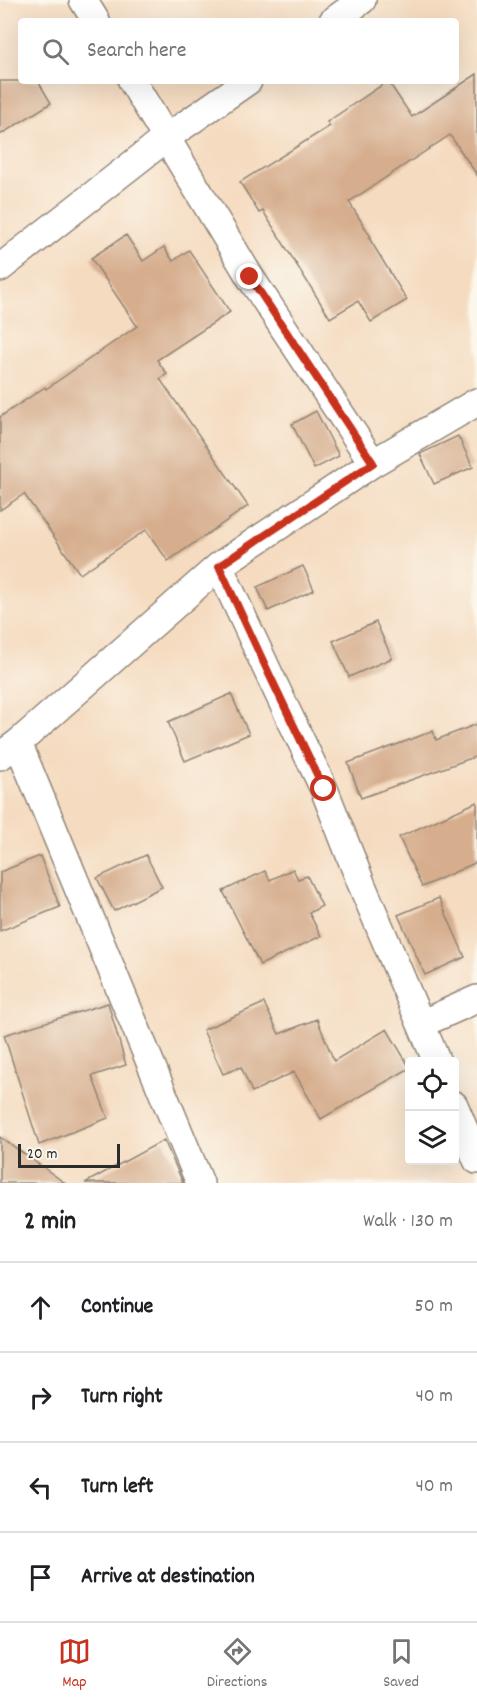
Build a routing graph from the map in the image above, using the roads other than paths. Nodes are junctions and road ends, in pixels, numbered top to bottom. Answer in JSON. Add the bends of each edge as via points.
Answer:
{"nodes":[{"id":1,"x":83,"y":0,"type":"edge"},
{"id":2,"x":362,"y":0,"type":"edge"},
{"id":3,"x":94,"y":18,"type":"edge"},
{"id":4,"x":337,"y":18,"type":"edge"},
{"id":5,"x":134,"y":84,"type":"edge"},
{"id":6,"x":244,"y":84,"type":"edge"},
{"id":7,"x":165,"y":138,"type":"junction"},
{"id":8,"x":0,"y":268,"type":"edge"},
{"id":9,"x":477,"y":402,"type":"edge"},
{"id":10,"x":373,"y":463,"type":"junction"},
{"id":11,"x":219,"y":566,"type":"junction"},
{"id":12,"x":9,"y":750,"type":"edge"},
{"id":13,"x":477,"y":999,"type":"edge"},
{"id":14,"x":421,"y":1024,"type":"junction"},
{"id":15,"x":435,"y":1057,"type":"edge"},
{"id":16,"x":457,"y":1111,"type":"edge"},
{"id":17,"x":477,"y":1160,"type":"edge"},
{"id":18,"x":200,"y":1183,"type":"edge"}],
"edges":[{"from":1,"to":3,"type":"street"},
{"from":2,"to":4,"type":"street"},
{"from":5,"to":7,"type":"street"},
{"from":6,"to":7,"type":"street"},
{"from":7,"to":8,"type":"street"},
{"from":7,"to":10,"type":"street","via":[[250,277]]},
{"from":9,"to":10,"type":"street"},
{"from":10,"to":11,"type":"street"},
{"from":11,"to":12,"type":"street"},
{"from":11,"to":14,"type":"street","via":[[324,789]]},
{"from":12,"to":18,"type":"street"},
{"from":13,"to":14,"type":"street"},
{"from":14,"to":15,"type":"street"},
{"from":16,"to":17,"type":"street"}]}
